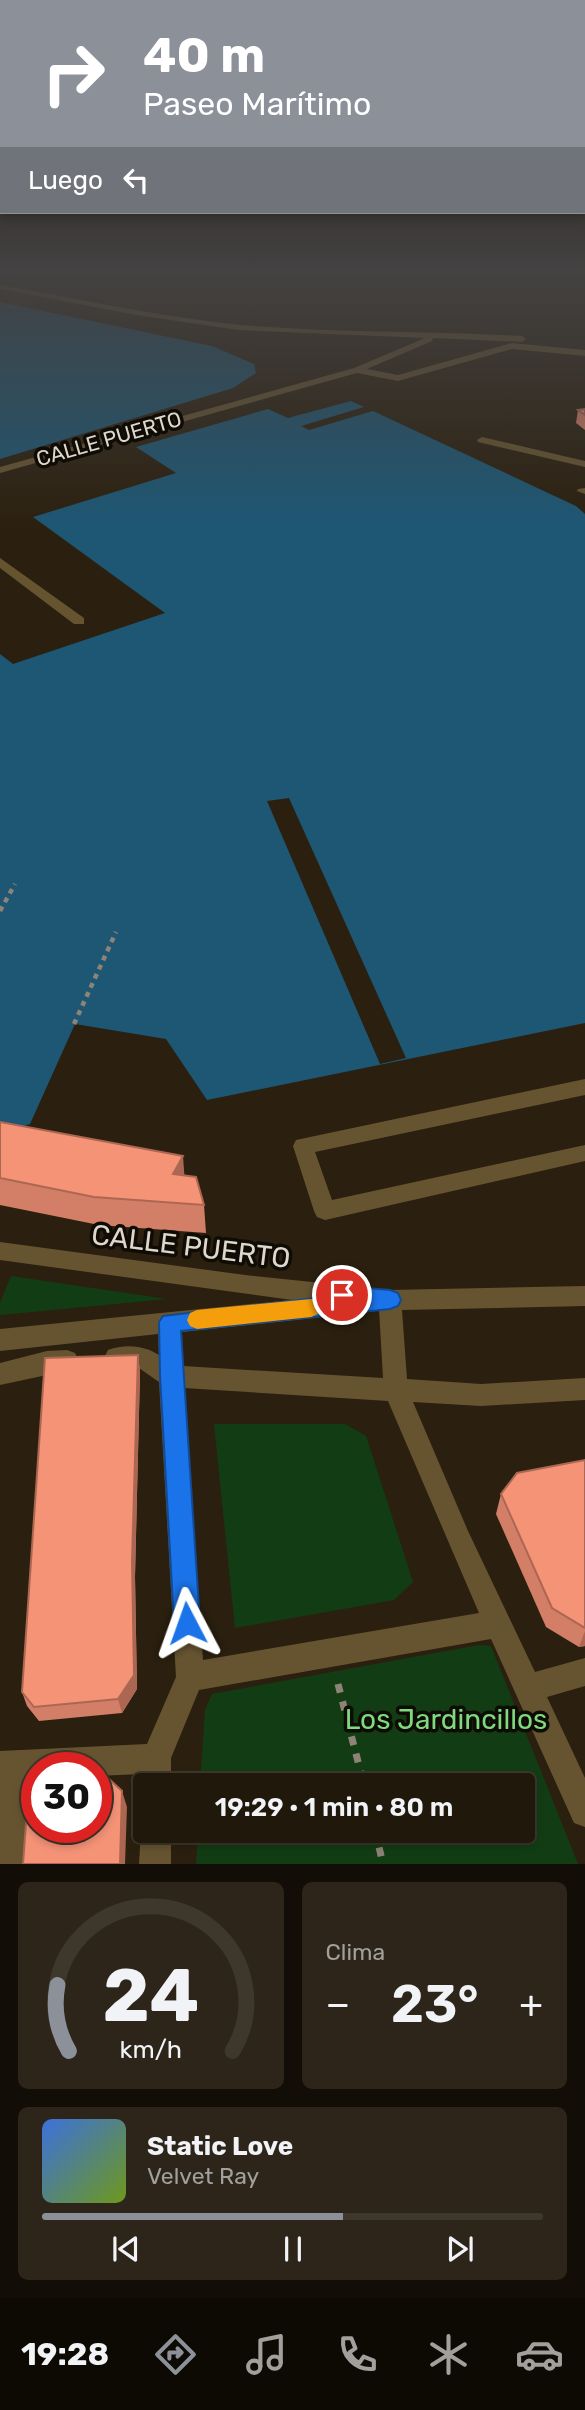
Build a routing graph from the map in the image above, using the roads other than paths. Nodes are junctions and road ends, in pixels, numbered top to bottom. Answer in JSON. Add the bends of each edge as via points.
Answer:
{"nodes":[{"id":1,"x":387,"y":357,"type":"edge"},
{"id":2,"x":473,"y":357,"type":"edge"},
{"id":3,"x":357,"y":370,"type":"junction"},
{"id":4,"x":482,"y":440,"type":"dead end"},
{"id":5,"x":585,"y":464,"type":"edge"},
{"id":6,"x":0,"y":470,"type":"edge"},
{"id":7,"x":0,"y":562,"type":"edge"},
{"id":8,"x":79,"y":621,"type":"dead end"},
{"id":9,"x":585,"y":1087,"type":"edge"},
{"id":10,"x":585,"y":1153,"type":"edge"},
{"id":11,"x":0,"y":1251,"type":"edge"},
{"id":12,"x":585,"y":1296,"type":"edge"},
{"id":13,"x":390,"y":1300,"type":"junction"},
{"id":14,"x":170,"y":1322,"type":"junction"},
{"id":15,"x":0,"y":1340,"type":"edge"},
{"id":16,"x":0,"y":1374,"type":"edge"},
{"id":17,"x":171,"y":1376,"type":"junction"},
{"id":18,"x":585,"y":1389,"type":"edge"},
{"id":19,"x":396,"y":1390,"type":"junction"},
{"id":20,"x":498,"y":1624,"type":"junction"},
{"id":21,"x":585,"y":1672,"type":"edge"},
{"id":22,"x":190,"y":1677,"type":"junction"},
{"id":23,"x":528,"y":1688,"type":"junction"},
{"id":24,"x":8,"y":1765,"type":"edge"},
{"id":25,"x":156,"y":1771,"type":"edge"},
{"id":26,"x":585,"y":1812,"type":"edge"},
{"id":27,"x":156,"y":1843,"type":"edge"},
{"id":28,"x":8,"y":1864,"type":"edge"},
{"id":29,"x":155,"y":1864,"type":"edge"}],
"edges":[{"from":1,"to":3,"type":"street"},
{"from":2,"to":3,"type":"street","name":"CALLE PUERTO","via":[[398,378]]},
{"from":3,"to":6,"type":"street","name":"CALLE PUERTO"},
{"from":4,"to":5,"type":"street"},
{"from":7,"to":8,"type":"street"},
{"from":9,"to":10,"type":"street","via":[[303,1146],[326,1211]]},
{"from":11,"to":13,"type":"street","name":"CALLE PUERTO"},
{"from":12,"to":13,"type":"street","name":"CALLE PUERTO"},
{"from":13,"to":14,"type":"street"},
{"from":13,"to":19,"type":"street"},
{"from":14,"to":15,"type":"street"},
{"from":14,"to":17,"type":"street"},
{"from":16,"to":17,"type":"street","via":[[47,1362],[142,1357]]},
{"from":17,"to":19,"type":"street"},
{"from":17,"to":22,"type":"street"},
{"from":18,"to":19,"type":"street","via":[[481,1395]]},
{"from":19,"to":20,"type":"street"},
{"from":20,"to":22,"type":"street"},
{"from":20,"to":23,"type":"street"},
{"from":21,"to":23,"type":"street"},
{"from":22,"to":25,"type":"street"},
{"from":23,"to":26,"type":"street"},
{"from":24,"to":25,"type":"street"},
{"from":24,"to":28,"type":"street"},
{"from":27,"to":29,"type":"street"}]}
